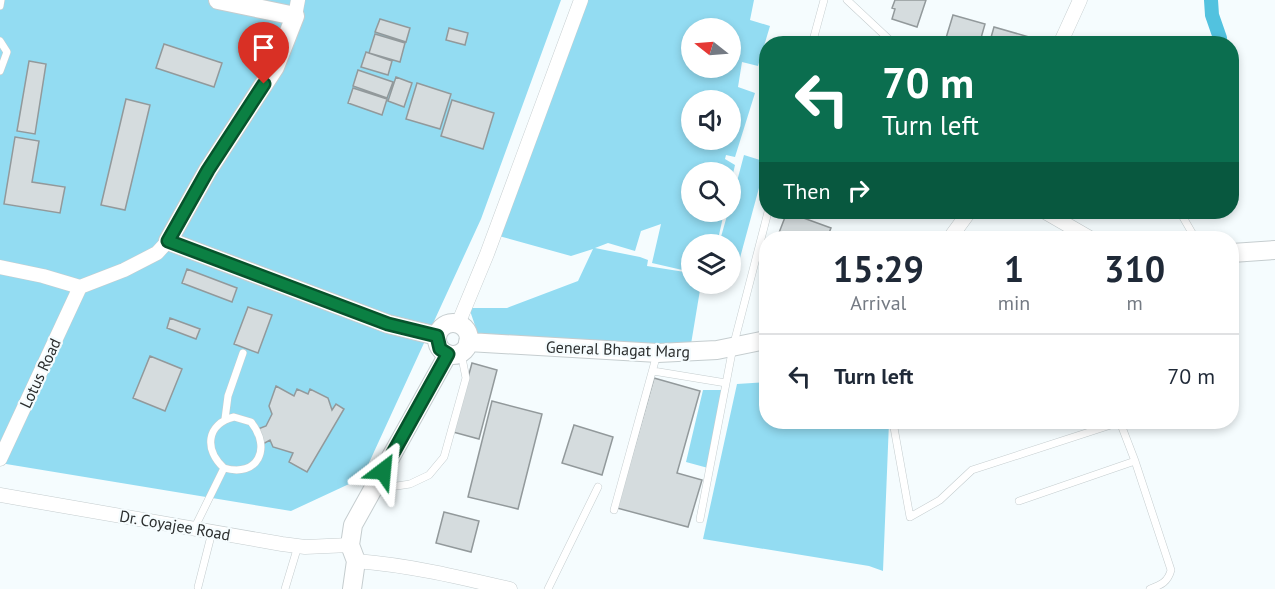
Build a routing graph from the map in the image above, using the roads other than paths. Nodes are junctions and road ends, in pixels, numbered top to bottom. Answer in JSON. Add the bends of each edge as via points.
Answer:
{"nodes":[{"id":1,"x":1,"y":0,"type":"edge"},
{"id":2,"x":218,"y":0,"type":"edge"},
{"id":3,"x":581,"y":0,"type":"edge"},
{"id":4,"x":824,"y":0,"type":"edge"},
{"id":5,"x":847,"y":0,"type":"edge"},
{"id":6,"x":1080,"y":0,"type":"edge"},
{"id":7,"x":0,"y":6,"type":"edge"},
{"id":8,"x":296,"y":8,"type":"edge"},
{"id":9,"x":814,"y":36,"type":"edge"},
{"id":10,"x":885,"y":36,"type":"edge"},
{"id":11,"x":1064,"y":36,"type":"edge"},
{"id":12,"x":0,"y":41,"type":"edge"},
{"id":13,"x":0,"y":71,"type":"edge"},
{"id":14,"x":1057,"y":219,"type":"edge"},
{"id":15,"x":1078,"y":231,"type":"edge"},
{"id":16,"x":168,"y":241,"type":"junction"},
{"id":17,"x":759,"y":247,"type":"edge"},
{"id":18,"x":1275,"y":250,"type":"edge"},
{"id":19,"x":1239,"y":253,"type":"edge"},
{"id":20,"x":0,"y":267,"type":"edge"},
{"id":21,"x":80,"y":287,"type":"junction"},
{"id":22,"x":458,"y":324,"type":"junction"},
{"id":23,"x":437,"y":336,"type":"junction"},
{"id":24,"x":759,"y":341,"type":"edge"},
{"id":25,"x":733,"y":347,"type":"junction"},
{"id":26,"x":459,"y":350,"type":"junction"},
{"id":27,"x":243,"y":353,"type":"dead end"},
{"id":28,"x":657,"y":353,"type":"junction"},
{"id":29,"x":653,"y":371,"type":"junction"},
{"id":30,"x":726,"y":382,"type":"junction"},
{"id":31,"x":225,"y":419,"type":"junction"},
{"id":32,"x":894,"y":429,"type":"edge"},
{"id":33,"x":1098,"y":429,"type":"edge"},
{"id":34,"x":1123,"y":429,"type":"edge"},
{"id":35,"x":0,"y":459,"type":"edge"},
{"id":36,"x":1135,"y":461,"type":"junction"},
{"id":37,"x":224,"y":468,"type":"junction"},
{"id":38,"x":598,"y":487,"type":"dead end"},
{"id":39,"x":372,"y":490,"type":"junction"},
{"id":40,"x":0,"y":495,"type":"edge"},
{"id":41,"x":1019,"y":501,"type":"dead end"},
{"id":42,"x":614,"y":510,"type":"dead end"},
{"id":43,"x":700,"y":519,"type":"dead end"},
{"id":44,"x":194,"y":529,"type":"junction"},
{"id":45,"x":212,"y":532,"type":"junction"},
{"id":46,"x":298,"y":546,"type":"junction"},
{"id":47,"x":353,"y":553,"type":"junction"},
{"id":48,"x":473,"y":585,"type":"edge"},
{"id":49,"x":198,"y":587,"type":"dead end"},
{"id":50,"x":285,"y":589,"type":"edge"},
{"id":51,"x":352,"y":589,"type":"edge"},
{"id":52,"x":510,"y":589,"type":"edge"},
{"id":53,"x":548,"y":589,"type":"edge"},
{"id":54,"x":1150,"y":589,"type":"edge"}],
"edges":[{"from":1,"to":7,"type":"lane"},
{"from":2,"to":8,"type":"street"},
{"from":3,"to":22,"type":"street"},
{"from":4,"to":9,"type":"lane"},
{"from":5,"to":10,"type":"lane"},
{"from":6,"to":11,"type":"street"},
{"from":8,"to":16,"type":"street","via":[[275,67],[208,170]]},
{"from":12,"to":13,"type":"lane","via":[[6,52]]},
{"from":14,"to":15,"type":"street"},
{"from":16,"to":21,"type":"street","via":[[157,253]]},
{"from":16,"to":23,"type":"street","via":[[388,324]]},
{"from":17,"to":25,"type":"lane"},
{"from":18,"to":19,"type":"street"},
{"from":20,"to":21,"type":"street"},
{"from":21,"to":35,"type":"street","name":"Lotus Road"},
{"from":22,"to":23,"type":"street","via":[[445,326]]},
{"from":22,"to":26,"type":"street","via":[[467,333]]},
{"from":23,"to":26,"type":"street","via":[[440,349]]},
{"from":24,"to":25,"type":"street","name":"General Bhagat Marg"},
{"from":25,"to":28,"type":"street","name":"General Bhagat Marg"},
{"from":25,"to":30,"type":"lane"},
{"from":26,"to":28,"type":"street","name":"General Bhagat Marg"},
{"from":26,"to":39,"type":"street"},
{"from":26,"to":39,"type":"lane","via":[[466,378],[444,457],[429,474],[410,484]]},
{"from":27,"to":31,"type":"lane","via":[[228,396]]},
{"from":28,"to":29,"type":"lane"},
{"from":29,"to":30,"type":"lane"},
{"from":29,"to":42,"type":"lane"},
{"from":30,"to":43,"type":"lane"},
{"from":31,"to":37,"type":"lane","via":[[214,430],[210,445]]},
{"from":31,"to":37,"type":"lane","via":[[234,417],[251,422],[260,437],[261,448],[250,468]]},
{"from":32,"to":33,"type":"lane","via":[[910,517],[940,500],[972,470]]},
{"from":34,"to":36,"type":"lane"},
{"from":36,"to":41,"type":"lane"},
{"from":36,"to":54,"type":"lane","via":[[1171,570],[1162,585]]},
{"from":37,"to":44,"type":"lane"},
{"from":38,"to":53,"type":"lane"},
{"from":39,"to":47,"type":"street","via":[[353,525]]},
{"from":40,"to":44,"type":"street","name":"Dr. Coyajee Road"},
{"from":44,"to":45,"type":"street","name":"Dr. Coyajee Road"},
{"from":45,"to":46,"type":"street","name":"Dr. Coyajee Road"},
{"from":45,"to":49,"type":"lane"},
{"from":46,"to":47,"type":"street","name":"Dr. Coyajee Road"},
{"from":46,"to":50,"type":"lane"},
{"from":47,"to":48,"type":"street","name":"Dr. Coyajee Road"},
{"from":47,"to":51,"type":"street"},
{"from":48,"to":52,"type":"street","name":"Dr. Coyajee Road"}]}
